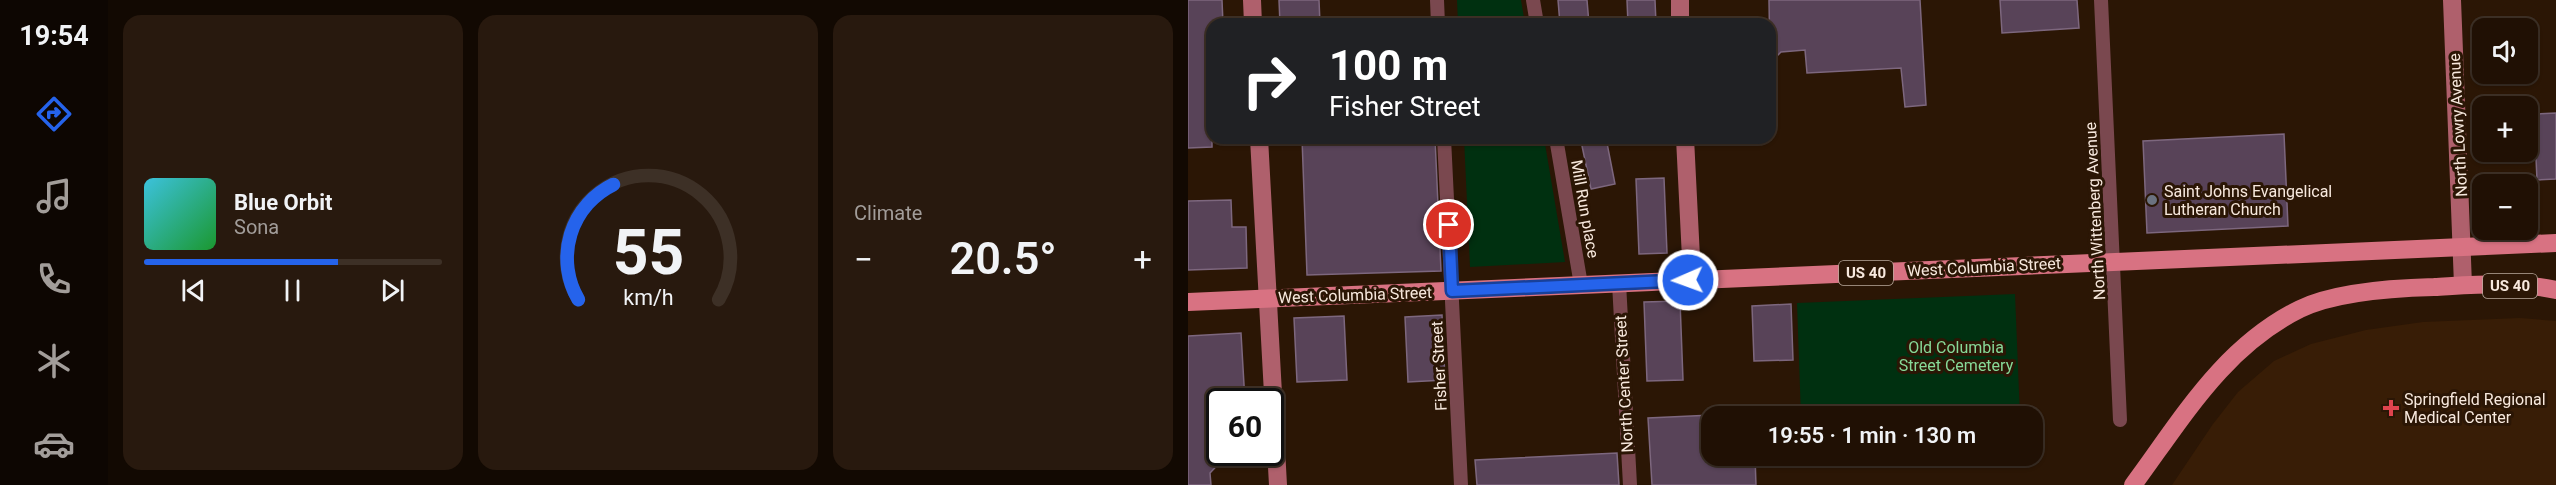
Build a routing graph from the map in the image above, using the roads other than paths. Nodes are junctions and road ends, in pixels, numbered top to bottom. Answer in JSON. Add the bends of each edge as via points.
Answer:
{"nodes":[{"id":1,"x":1252,"y":0,"type":"edge"},
{"id":2,"x":1437,"y":0,"type":"edge"},
{"id":3,"x":1533,"y":0,"type":"edge"},
{"id":4,"x":1680,"y":0,"type":"edge"},
{"id":5,"x":2101,"y":0,"type":"edge"},
{"id":6,"x":2452,"y":0,"type":"edge"},
{"id":7,"x":1253,"y":18,"type":"edge"},
{"id":8,"x":1438,"y":18,"type":"edge"},
{"id":9,"x":1536,"y":18,"type":"edge"},
{"id":10,"x":1680,"y":18,"type":"edge"},
{"id":11,"x":1259,"y":144,"type":"edge"},
{"id":12,"x":1444,"y":144,"type":"edge"},
{"id":13,"x":1557,"y":144,"type":"edge"},
{"id":14,"x":1684,"y":144,"type":"edge"},
{"id":15,"x":2556,"y":243,"type":"edge"},
{"id":16,"x":2464,"y":248,"type":"junction"},
{"id":17,"x":2114,"y":263,"type":"junction"},
{"id":18,"x":1688,"y":280,"type":"junction"},
{"id":19,"x":1619,"y":283,"type":"junction"},
{"id":20,"x":1581,"y":285,"type":"junction"},
{"id":21,"x":2463,"y":285,"type":"junction"},
{"id":22,"x":2556,"y":290,"type":"edge"},
{"id":23,"x":1452,"y":291,"type":"junction"},
{"id":24,"x":1268,"y":298,"type":"junction"},
{"id":25,"x":1188,"y":302,"type":"edge"},
{"id":26,"x":2120,"y":420,"type":"dead end"},
{"id":27,"x":1278,"y":485,"type":"edge"},
{"id":28,"x":1461,"y":485,"type":"edge"},
{"id":29,"x":1630,"y":485,"type":"edge"},
{"id":30,"x":2133,"y":485,"type":"edge"}],
"edges":[{"from":1,"to":7,"type":"street"},
{"from":2,"to":8,"type":"street"},
{"from":3,"to":9,"type":"street"},
{"from":4,"to":10,"type":"street"},
{"from":5,"to":17,"type":"street","name":"North Wittenberg Avenue"},
{"from":6,"to":16,"type":"street","name":"North Lowry Avenue"},
{"from":11,"to":24,"type":"street"},
{"from":12,"to":23,"type":"street","name":"Fisher Street"},
{"from":13,"to":20,"type":"street","name":"Mill Run place"},
{"from":14,"to":18,"type":"street"},
{"from":15,"to":16,"type":"main road","name":"West Columbia Street","number":"US 40"},
{"from":16,"to":17,"type":"main road","name":"West Columbia Street","number":"US 40"},
{"from":16,"to":21,"type":"street","name":"North Lowry Avenue"},
{"from":17,"to":18,"type":"main road","name":"West Columbia Street","number":"US 40"},
{"from":17,"to":26,"type":"street","name":"North Wittenberg Avenue"},
{"from":18,"to":19,"type":"main road","name":"West Columbia Street","number":"US 40"},
{"from":19,"to":20,"type":"main road","name":"West Columbia Street","number":"US 40"},
{"from":19,"to":29,"type":"street","name":"North Center Street"},
{"from":20,"to":23,"type":"main road","name":"West Columbia Street","number":"US 40"},
{"from":21,"to":22,"type":"main road","number":"US 40"},
{"from":21,"to":30,"type":"main road","number":"US 40","via":[[2349,295],[2301,308],[2263,331],[2228,360],[2195,399]]},
{"from":23,"to":24,"type":"main road","name":"West Columbia Street","number":"US 40"},
{"from":23,"to":28,"type":"street","name":"Fisher Street"},
{"from":24,"to":25,"type":"main road","number":"US 40"},
{"from":24,"to":27,"type":"street"}]}
